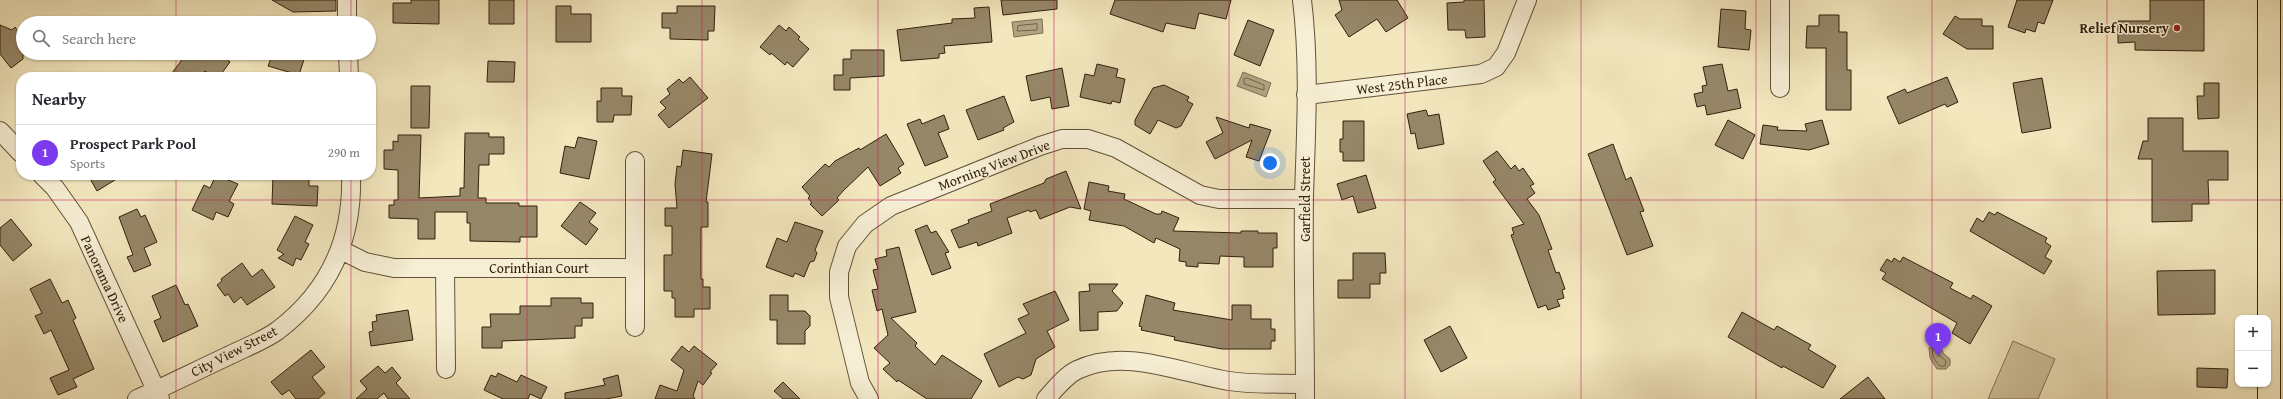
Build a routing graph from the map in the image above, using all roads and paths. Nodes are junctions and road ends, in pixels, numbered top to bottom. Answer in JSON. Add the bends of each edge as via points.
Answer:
{"nodes":[{"id":1,"x":347,"y":0,"type":"edge"},
{"id":2,"x":1302,"y":0,"type":"edge"},
{"id":3,"x":1527,"y":0,"type":"edge"},
{"id":4,"x":1780,"y":0,"type":"edge"},
{"id":5,"x":2269,"y":0,"type":"edge"},
{"id":6,"x":347,"y":16,"type":"edge"},
{"id":7,"x":348,"y":60,"type":"edge"},
{"id":8,"x":349,"y":72,"type":"edge"},
{"id":9,"x":1780,"y":88,"type":"dead end"},
{"id":10,"x":1306,"y":95,"type":"junction"},
{"id":11,"x":0,"y":131,"type":"edge"},
{"id":12,"x":16,"y":148,"type":"edge"},
{"id":13,"x":635,"y":161,"type":"dead end"},
{"id":14,"x":47,"y":180,"type":"edge"},
{"id":15,"x":351,"y":180,"type":"edge"},
{"id":16,"x":1304,"y":199,"type":"junction"},
{"id":17,"x":341,"y":250,"type":"junction"},
{"id":18,"x":445,"y":268,"type":"junction"},
{"id":19,"x":634,"y":268,"type":"junction"},
{"id":20,"x":635,"y":327,"type":"dead end"},
{"id":21,"x":446,"y":369,"type":"dead end"},
{"id":22,"x":1305,"y":391,"type":"edge"},
{"id":23,"x":158,"y":395,"type":"edge"},
{"id":24,"x":137,"y":399,"type":"edge"},
{"id":25,"x":869,"y":399,"type":"edge"},
{"id":26,"x":1046,"y":399,"type":"edge"},
{"id":27,"x":2269,"y":399,"type":"edge"}],
"edges":[{"from":1,"to":6,"type":"street"},
{"from":2,"to":10,"type":"street","name":"Garfield Street","via":[[1306,27]]},
{"from":3,"to":10,"type":"street","name":"West 25th Place","via":[[1506,53],[1496,67],[1481,74]]},
{"from":4,"to":9,"type":"street"},
{"from":5,"to":27,"type":"main road"},
{"from":7,"to":8,"type":"street"},
{"from":10,"to":16,"type":"street","name":"Garfield Street"},
{"from":11,"to":12,"type":"street"},
{"from":13,"to":19,"type":"street"},
{"from":14,"to":23,"type":"street","name":"Panorama Drive","via":[[78,222]]},
{"from":15,"to":17,"type":"street","name":"City View Street","via":[[352,195]]},
{"from":16,"to":22,"type":"street","name":"Garfield Street"},
{"from":16,"to":25,"type":"street","name":"Morning View Drive","via":[[1219,199],[1200,195],[1116,148],[1088,139],[1062,139],[891,206],[864,224],[848,246],[839,272],[839,296],[860,383]]},
{"from":17,"to":18,"type":"street","name":"Corinthian Court","via":[[365,262],[394,268]]},
{"from":17,"to":23,"type":"street","name":"City View Street","via":[[326,280],[306,305],[277,331]]},
{"from":18,"to":19,"type":"street","name":"Corinthian Court"},
{"from":18,"to":21,"type":"street"},
{"from":19,"to":20,"type":"street"},
{"from":22,"to":26,"type":"street","via":[[1230,381],[1130,360],[1101,361],[1076,370]]},
{"from":23,"to":24,"type":"street","name":"City View Street"}]}
